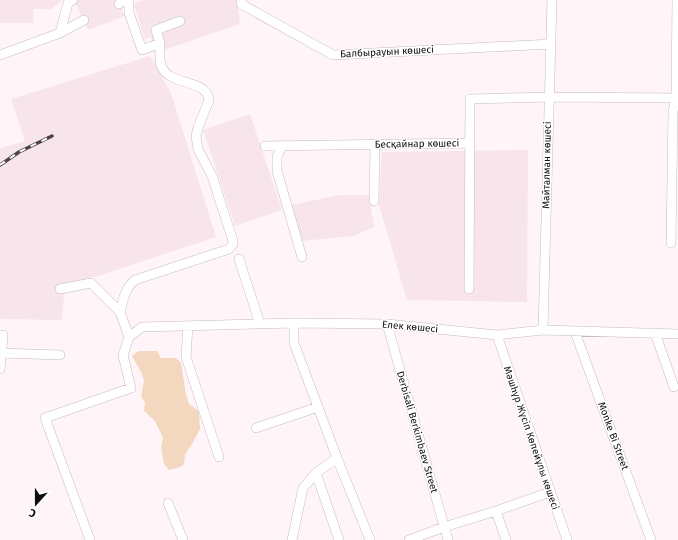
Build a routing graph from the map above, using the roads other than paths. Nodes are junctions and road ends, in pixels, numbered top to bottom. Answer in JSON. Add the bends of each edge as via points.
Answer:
{"nodes":[{"id":1,"x":130,"y":0,"type":"edge"},
{"id":2,"x":240,"y":0,"type":"edge"},
{"id":3,"x":552,"y":0,"type":"edge"},
{"id":4,"x":677,"y":0,"type":"edge"},
{"id":5,"x":68,"y":1,"type":"edge"},
{"id":6,"x":84,"y":20,"type":"dead end"},
{"id":7,"x":180,"y":21,"type":"dead end"},
{"id":8,"x":60,"y":33,"type":"junction"},
{"id":9,"x":160,"y":43,"type":"junction"},
{"id":10,"x":551,"y":44,"type":"junction"},
{"id":11,"x":0,"y":55,"type":"edge"},
{"id":12,"x":549,"y":97,"type":"junction"},
{"id":13,"x":677,"y":98,"type":"edge"},
{"id":14,"x":470,"y":143,"type":"junction"},
{"id":15,"x":375,"y":145,"type":"junction"},
{"id":16,"x":265,"y":146,"type":"dead end"},
{"id":17,"x":282,"y":146,"type":"junction"},
{"id":18,"x":374,"y":201,"type":"dead end"},
{"id":19,"x":671,"y":243,"type":"dead end"},
{"id":20,"x":302,"y":258,"type":"dead end"},
{"id":21,"x":239,"y":259,"type":"dead end"},
{"id":22,"x":60,"y":289,"type":"dead end"},
{"id":23,"x":469,"y":289,"type":"dead end"},
{"id":24,"x":120,"y":312,"type":"junction"},
{"id":25,"x":294,"y":323,"type":"junction"},
{"id":26,"x":260,"y":324,"type":"junction"},
{"id":27,"x":387,"y":324,"type":"junction"},
{"id":28,"x":188,"y":326,"type":"junction"},
{"id":29,"x":543,"y":330,"type":"junction"},
{"id":30,"x":575,"y":332,"type":"junction"},
{"id":31,"x":655,"y":333,"type":"junction"},
{"id":32,"x":678,"y":334,"type":"edge"},
{"id":33,"x":3,"y":335,"type":"dead end"},
{"id":34,"x":497,"y":335,"type":"junction"},
{"id":35,"x":129,"y":337,"type":"junction"},
{"id":36,"x":1,"y":353,"type":"junction"},
{"id":37,"x":60,"y":355,"type":"dead end"},
{"id":38,"x":0,"y":369,"type":"edge"},
{"id":39,"x":674,"y":387,"type":"dead end"},
{"id":40,"x":318,"y":407,"type":"junction"},
{"id":41,"x":256,"y":428,"type":"dead end"},
{"id":42,"x":218,"y":457,"type":"dead end"},
{"id":43,"x":337,"y":458,"type":"junction"},
{"id":44,"x":316,"y":473,"type":"junction"},
{"id":45,"x":550,"y":492,"type":"junction"},
{"id":46,"x":168,"y":503,"type":"dead end"},
{"id":47,"x":496,"y":511,"type":"junction"},
{"id":48,"x":444,"y":527,"type":"junction"},
{"id":49,"x":90,"y":540,"type":"edge"},
{"id":50,"x":183,"y":540,"type":"edge"},
{"id":51,"x":292,"y":540,"type":"edge"},
{"id":52,"x":339,"y":540,"type":"edge"},
{"id":53,"x":370,"y":540,"type":"edge"},
{"id":54,"x":409,"y":540,"type":"edge"},
{"id":55,"x":448,"y":540,"type":"edge"},
{"id":56,"x":506,"y":540,"type":"edge"},
{"id":57,"x":567,"y":540,"type":"edge"},
{"id":58,"x":651,"y":540,"type":"edge"}],
"edges":[{"from":1,"to":9,"type":"street","via":[[129,13],[142,50]]},
{"from":2,"to":10,"type":"street","name":"Балбырауын көшесі","via":[[241,4],[333,55]]},
{"from":3,"to":10,"type":"street","name":"Майталман көшесі"},
{"from":4,"to":13,"type":"street"},
{"from":5,"to":8,"type":"street"},
{"from":6,"to":8,"type":"street"},
{"from":7,"to":9,"type":"street","via":[[156,30]]},
{"from":8,"to":11,"type":"street"},
{"from":9,"to":24,"type":"street","via":[[161,65],[170,77],[199,87],[207,93],[209,100],[196,136],[198,150],[212,176],[233,244],[229,249],[131,283]]},
{"from":10,"to":12,"type":"street","name":"Майталман көшесі"},
{"from":12,"to":13,"type":"street"},
{"from":12,"to":14,"type":"street","name":"Бесқайнар көшесі","via":[[470,99]]},
{"from":12,"to":29,"type":"street","name":"Майталман көшесі"},
{"from":13,"to":19,"type":"street","via":[[673,111]]},
{"from":14,"to":15,"type":"street","name":"Бесқайнар көшесі"},
{"from":14,"to":23,"type":"street"},
{"from":15,"to":17,"type":"street","name":"Бесқайнар көшесі"},
{"from":15,"to":18,"type":"street"},
{"from":16,"to":17,"type":"street","name":"Бесқайнар көшесі"},
{"from":17,"to":20,"type":"street","via":[[277,157],[277,171]]},
{"from":21,"to":26,"type":"street"},
{"from":22,"to":24,"type":"street","via":[[91,282]]},
{"from":24,"to":35,"type":"street"},
{"from":25,"to":26,"type":"street","name":"Елек көшесі"},
{"from":25,"to":27,"type":"street","name":"Елек көшесі"},
{"from":25,"to":40,"type":"street","via":[[294,343]]},
{"from":26,"to":28,"type":"street","name":"Елек көшесі"},
{"from":27,"to":34,"type":"street","name":"Елек көшесі"},
{"from":27,"to":48,"type":"street","name":"Derbisali Berkimbaev Street"},
{"from":28,"to":35,"type":"street","name":"Елек көшесі","via":[[142,327]]},
{"from":28,"to":42,"type":"street","via":[[186,357]]},
{"from":29,"to":30,"type":"street","name":"Елек көшесі"},
{"from":29,"to":34,"type":"street","name":"Елек көшесі"},
{"from":30,"to":31,"type":"street","name":"Елек көшесі"},
{"from":30,"to":58,"type":"street","name":"Monke Bi Street"},
{"from":31,"to":32,"type":"street","name":"Елек көшесі"},
{"from":31,"to":39,"type":"street"},
{"from":33,"to":36,"type":"street"},
{"from":34,"to":45,"type":"street","name":"Мәшһүр Жүсіп Көпейұлы көшесі"},
{"from":35,"to":49,"type":"street","via":[[124,355],[130,388],[45,418]]},
{"from":36,"to":37,"type":"street"},
{"from":36,"to":38,"type":"street"},
{"from":40,"to":41,"type":"street"},
{"from":40,"to":43,"type":"street"},
{"from":43,"to":44,"type":"street"},
{"from":43,"to":53,"type":"street"},
{"from":44,"to":51,"type":"street","via":[[303,488]]},
{"from":44,"to":52,"type":"street"},
{"from":45,"to":47,"type":"street"},
{"from":45,"to":57,"type":"street","name":"Мәшһүр Жүсіп Көпейұлы көшесі"},
{"from":46,"to":50,"type":"street"},
{"from":47,"to":48,"type":"street"},
{"from":47,"to":56,"type":"street"},
{"from":48,"to":54,"type":"street"},
{"from":48,"to":55,"type":"street","name":"Derbisali Berkimbaev Street"}]}
